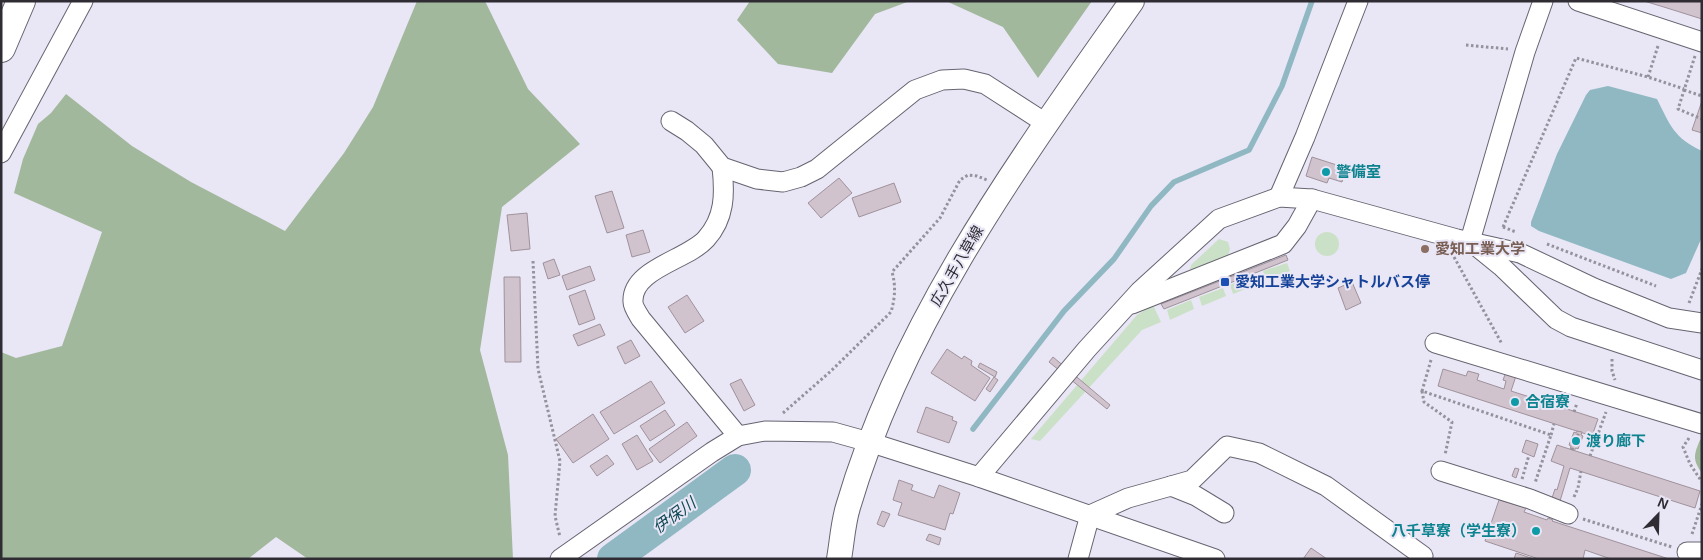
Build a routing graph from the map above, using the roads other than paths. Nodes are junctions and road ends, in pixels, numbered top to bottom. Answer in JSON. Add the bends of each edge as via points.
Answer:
{"nodes":[{"id":1,"x":21,"y":1,"type":"edge"},
{"id":2,"x":83,"y":1,"type":"edge"},
{"id":3,"x":1132,"y":1,"type":"edge"},
{"id":4,"x":1358,"y":1,"type":"edge"},
{"id":5,"x":1543,"y":1,"type":"edge"},
{"id":6,"x":1578,"y":1,"type":"edge"},
{"id":7,"x":1701,"y":42,"type":"edge"},
{"id":8,"x":1,"y":48,"type":"edge"},
{"id":9,"x":671,"y":121,"type":"dead end"},
{"id":10,"x":1047,"y":124,"type":"junction"},
{"id":11,"x":1,"y":153,"type":"edge"},
{"id":12,"x":722,"y":167,"type":"junction"},
{"id":13,"x":1279,"y":197,"type":"junction"},
{"id":14,"x":1312,"y":199,"type":"junction"},
{"id":15,"x":1470,"y":241,"type":"junction"},
{"id":16,"x":1126,"y":306,"type":"junction"},
{"id":17,"x":1702,"y":323,"type":"edge"},
{"id":18,"x":1435,"y":342,"type":"road end"},
{"id":19,"x":1702,"y":370,"type":"edge"},
{"id":20,"x":1697,"y":429,"type":"edge"},
{"id":21,"x":738,"y":436,"type":"junction"},
{"id":22,"x":869,"y":442,"type":"junction"},
{"id":23,"x":1441,"y":471,"type":"road end"},
{"id":24,"x":979,"y":477,"type":"junction"},
{"id":25,"x":1171,"y":486,"type":"junction"},
{"id":26,"x":1224,"y":513,"type":"dead end"},
{"id":27,"x":1568,"y":514,"type":"road end"},
{"id":28,"x":1090,"y":515,"type":"junction"},
{"id":29,"x":1422,"y":556,"type":"dead end"},
{"id":30,"x":562,"y":557,"type":"edge"},
{"id":31,"x":839,"y":559,"type":"edge"},
{"id":32,"x":1078,"y":559,"type":"edge"},
{"id":33,"x":1215,"y":559,"type":"edge"}],
"edges":[{"from":1,"to":8,"type":"highway"},
{"from":2,"to":11,"type":"street"},
{"from":3,"to":10,"type":"main road","name":"広久手八草線"},
{"from":4,"to":13,"type":"street"},
{"from":5,"to":15,"type":"street"},
{"from":6,"to":7,"type":"street"},
{"from":9,"to":12,"type":"street","via":[[704,145]]},
{"from":10,"to":12,"type":"street","via":[[985,84],[964,79],[942,80],[915,90],[817,169],[801,177],[783,182],[758,180]]},
{"from":10,"to":22,"type":"main road","name":"広久手八草線","via":[[958,261],[908,352]]},
{"from":12,"to":21,"type":"street","via":[[723,206],[706,239],[692,251],[647,275],[636,288],[633,303],[641,319]]},
{"from":13,"to":14,"type":"street"},
{"from":13,"to":16,"type":"street","via":[[1219,219]]},
{"from":14,"to":15,"type":"street"},
{"from":14,"to":16,"type":"street","via":[[1283,244]]},
{"from":15,"to":17,"type":"street","via":[[1520,253],[1669,318]]},
{"from":15,"to":19,"type":"street","via":[[1556,319],[1571,327]]},
{"from":16,"to":24,"type":"street"},
{"from":18,"to":20,"type":"street","via":[[1608,394]]},
{"from":21,"to":22,"type":"street","via":[[765,431],[833,432]]},
{"from":21,"to":30,"type":"street"},
{"from":22,"to":24,"type":"street"},
{"from":22,"to":31,"type":"main road","name":"広久手八草線","via":[[847,509]]},
{"from":23,"to":27,"type":"street"},
{"from":24,"to":28,"type":"street"},
{"from":25,"to":26,"type":"street"},
{"from":25,"to":28,"type":"street","via":[[1128,498]]},
{"from":25,"to":29,"type":"street","via":[[1192,480],[1228,446],[1259,453],[1326,486]]},
{"from":28,"to":32,"type":"street"},
{"from":28,"to":33,"type":"street"}]}
